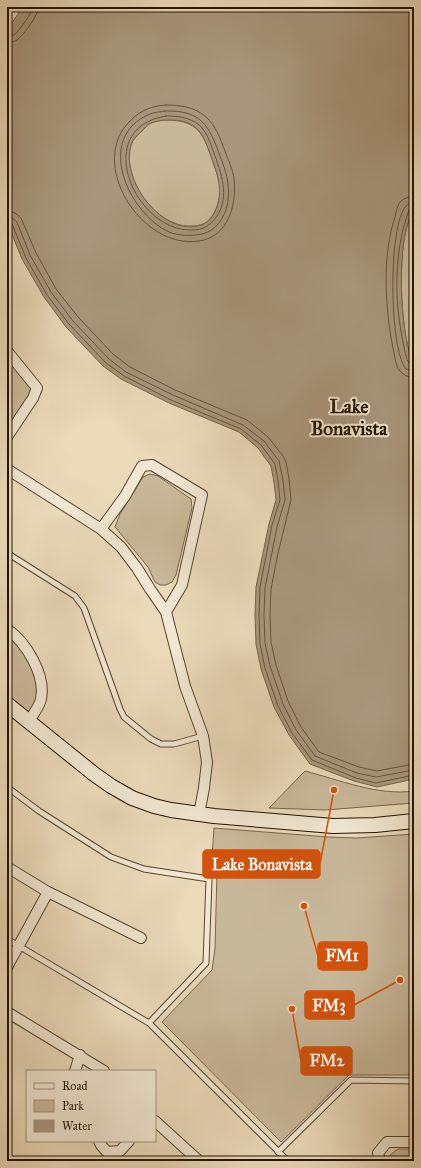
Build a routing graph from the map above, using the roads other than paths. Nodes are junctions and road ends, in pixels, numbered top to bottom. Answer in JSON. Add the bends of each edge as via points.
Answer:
{"nodes":[{"id":1,"x":7,"y":351,"type":"edge"},
{"id":2,"x":7,"y":437,"type":"edge"},
{"id":3,"x":7,"y":469,"type":"edge"},
{"id":4,"x":101,"y":529,"type":"junction"},
{"id":5,"x":7,"y":553,"type":"edge"},
{"id":6,"x":166,"y":612,"type":"junction"},
{"id":7,"x":7,"y":629,"type":"edge"},
{"id":8,"x":7,"y":704,"type":"edge"},
{"id":9,"x":29,"y":721,"type":"junction"},
{"id":10,"x":203,"y":736,"type":"junction"},
{"id":11,"x":7,"y":786,"type":"edge"},
{"id":12,"x":199,"y":814,"type":"junction"},
{"id":13,"x":414,"y":821,"type":"edge"},
{"id":14,"x":7,"y":867,"type":"edge"},
{"id":15,"x":48,"y":892,"type":"junction"},
{"id":16,"x":141,"y":938,"type":"dead end"},
{"id":17,"x":7,"y":939,"type":"edge"},
{"id":18,"x":19,"y":946,"type":"junction"},
{"id":19,"x":7,"y":967,"type":"edge"},
{"id":20,"x":7,"y":1012,"type":"edge"},
{"id":21,"x":148,"y":1023,"type":"junction"},
{"id":22,"x":80,"y":1055,"type":"junction"},
{"id":23,"x":75,"y":1070,"type":"edge"},
{"id":24,"x":102,"y":1070,"type":"edge"},
{"id":25,"x":414,"y":1081,"type":"edge"},
{"id":26,"x":156,"y":1122,"type":"edge"},
{"id":27,"x":100,"y":1142,"type":"edge"},
{"id":28,"x":128,"y":1142,"type":"edge"},
{"id":29,"x":414,"y":1142,"type":"edge"},
{"id":30,"x":278,"y":1152,"type":"junction"},
{"id":31,"x":199,"y":1161,"type":"edge"},
{"id":32,"x":288,"y":1161,"type":"edge"},
{"id":33,"x":380,"y":1161,"type":"edge"}],
"edges":[{"from":1,"to":2,"type":"street","via":[[37,388]]},
{"from":3,"to":4,"type":"street"},
{"from":4,"to":6,"type":"street","via":[[121,547]]},
{"from":4,"to":6,"type":"street","via":[[125,496],[142,466],[152,465],[202,495],[182,585]]},
{"from":5,"to":10,"type":"lane","via":[[76,596],[84,608],[124,717],[161,744],[174,744]]},
{"from":6,"to":10,"type":"street","via":[[185,686]]},
{"from":7,"to":9,"type":"street","via":[[26,649],[42,684],[41,700]]},
{"from":8,"to":9,"type":"street"},
{"from":9,"to":12,"type":"street","via":[[94,774],[132,798],[154,806]]},
{"from":10,"to":12,"type":"street","via":[[206,762]]},
{"from":11,"to":21,"type":"lane","via":[[39,811],[111,857],[144,869],[209,879],[206,963]]},
{"from":12,"to":13,"type":"street","via":[[333,826]]},
{"from":14,"to":15,"type":"street"},
{"from":15,"to":16,"type":"street"},
{"from":15,"to":18,"type":"street"},
{"from":17,"to":18,"type":"lane"},
{"from":18,"to":19,"type":"street"},
{"from":18,"to":21,"type":"lane"},
{"from":20,"to":22,"type":"street"},
{"from":21,"to":30,"type":"lane"},
{"from":22,"to":23,"type":"street"},
{"from":22,"to":24,"type":"street"},
{"from":25,"to":30,"type":"lane","via":[[351,1080]]},
{"from":26,"to":31,"type":"street"},
{"from":27,"to":28,"type":"street","via":[[107,1152],[120,1151]]},
{"from":29,"to":33,"type":"street","via":[[387,1142],[378,1153]]},
{"from":30,"to":32,"type":"lane"}]}
